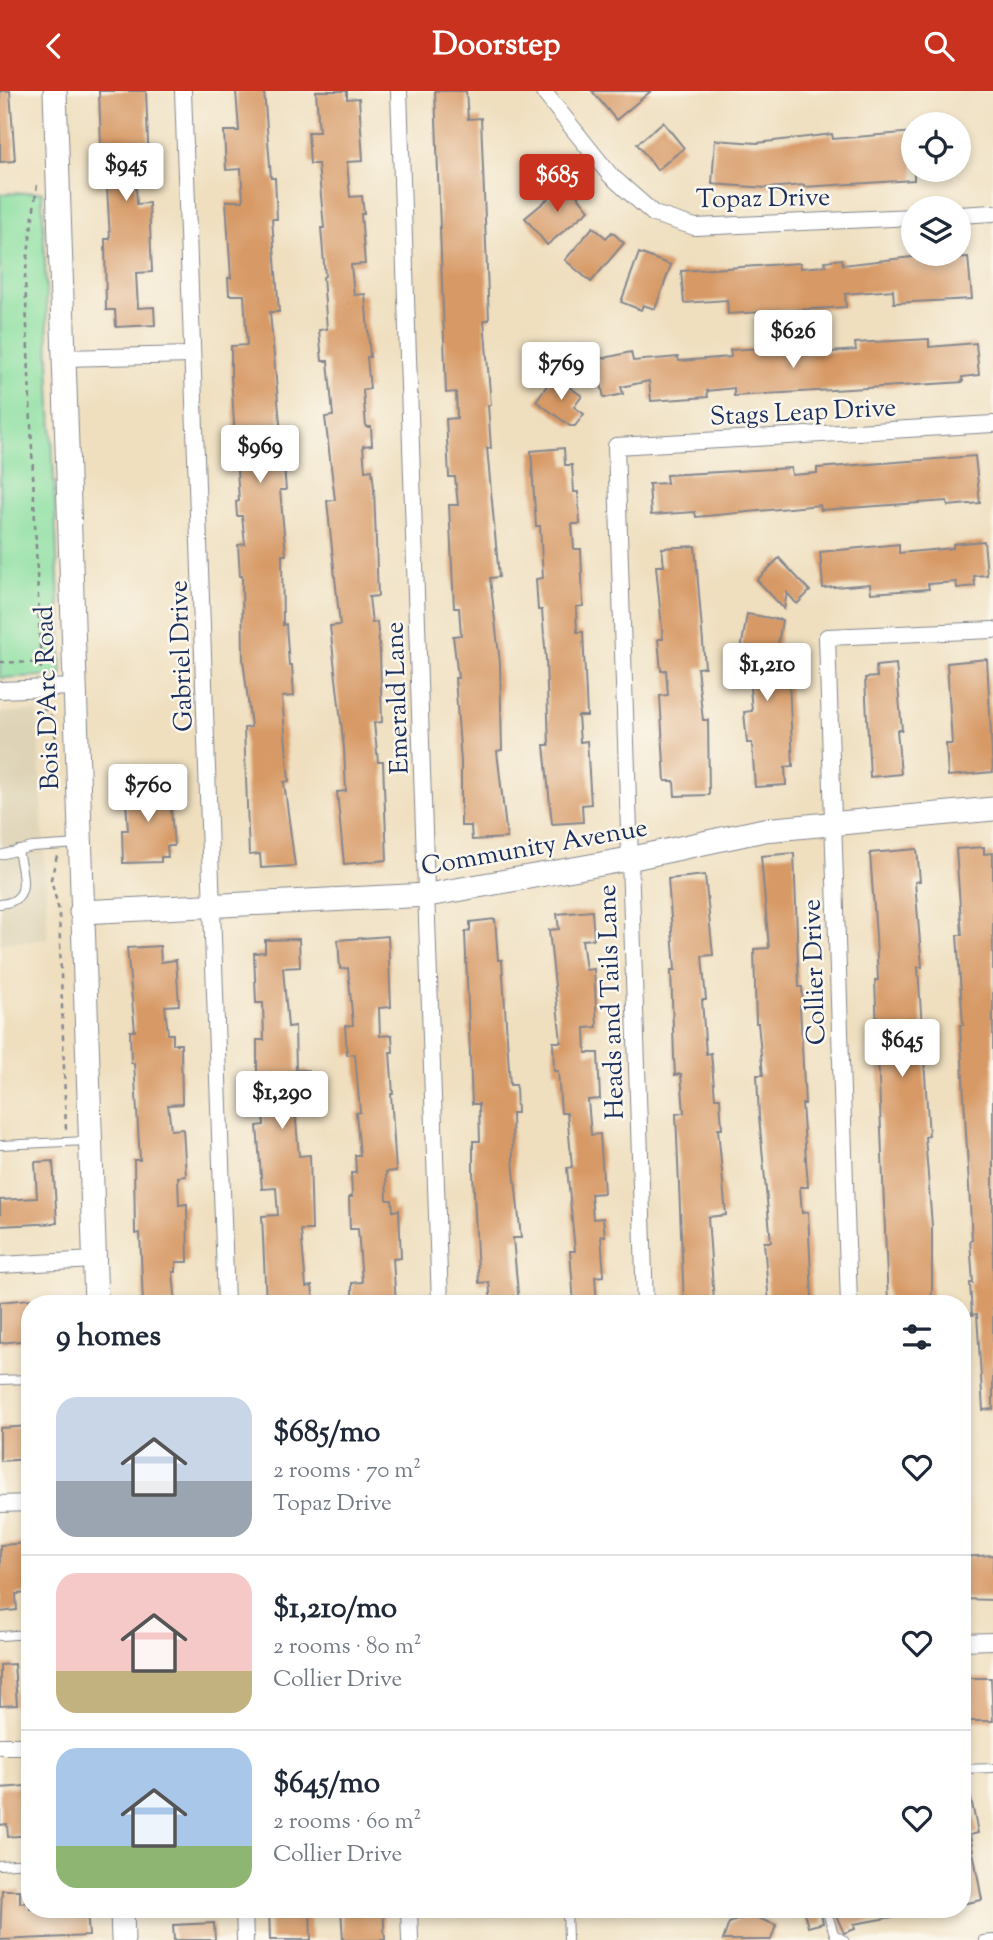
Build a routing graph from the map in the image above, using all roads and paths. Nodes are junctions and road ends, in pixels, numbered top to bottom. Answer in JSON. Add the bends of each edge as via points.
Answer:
{"nodes":[{"id":1,"x":55,"y":91,"type":"edge"},
{"id":2,"x":183,"y":91,"type":"edge"},
{"id":3,"x":399,"y":91,"type":"edge"},
{"id":4,"x":543,"y":91,"type":"edge"},
{"id":5,"x":37,"y":181,"type":"dead end"},
{"id":6,"x":993,"y":213,"type":"edge"},
{"id":7,"x":971,"y":214,"type":"edge"},
{"id":8,"x":901,"y":218,"type":"edge"},
{"id":9,"x":192,"y":355,"type":"junction"},
{"id":10,"x":63,"y":358,"type":"junction"},
{"id":11,"x":993,"y":424,"type":"edge"},
{"id":12,"x":616,"y":446,"type":"joint"},
{"id":13,"x":993,"y":630,"type":"edge"},
{"id":14,"x":39,"y":650,"type":"junction"},
{"id":15,"x":56,"y":655,"type":"dead end"},
{"id":16,"x":0,"y":662,"type":"edge"},
{"id":17,"x":40,"y":663,"type":"junction"},
{"id":18,"x":41,"y":671,"type":"dead end"},
{"id":19,"x":74,"y":687,"type":"junction"},
{"id":20,"x":0,"y":690,"type":"edge"},
{"id":21,"x":43,"y":708,"type":"dead end"},
{"id":22,"x":56,"y":762,"type":"dead end"},
{"id":23,"x":993,"y":809,"type":"edge"},
{"id":24,"x":832,"y":824,"type":"junction"},
{"id":25,"x":69,"y":845,"type":"junction"},
{"id":26,"x":18,"y":851,"type":"junction"},
{"id":27,"x":0,"y":855,"type":"edge"},
{"id":28,"x":629,"y":859,"type":"junction"},
{"id":29,"x":428,"y":895,"type":"junction"},
{"id":30,"x":214,"y":903,"type":"junction"},
{"id":31,"x":0,"y":904,"type":"edge"},
{"id":32,"x":81,"y":912,"type":"junction"},
{"id":33,"x":90,"y":1141,"type":"junction"},
{"id":34,"x":67,"y":1142,"type":"junction"},
{"id":35,"x":0,"y":1145,"type":"edge"},
{"id":36,"x":94,"y":1260,"type":"junction"},
{"id":37,"x":0,"y":1265,"type":"edge"},
{"id":38,"x":96,"y":1295,"type":"edge"},
{"id":39,"x":226,"y":1295,"type":"edge"},
{"id":40,"x":440,"y":1295,"type":"edge"},
{"id":41,"x":645,"y":1295,"type":"edge"},
{"id":42,"x":849,"y":1295,"type":"edge"},
{"id":43,"x":21,"y":1379,"type":"edge"},
{"id":44,"x":0,"y":1380,"type":"edge"},
{"id":45,"x":21,"y":1503,"type":"edge"},
{"id":46,"x":0,"y":1504,"type":"edge"},
{"id":47,"x":21,"y":1635,"type":"edge"},
{"id":48,"x":0,"y":1636,"type":"edge"},
{"id":49,"x":993,"y":1641,"type":"edge"},
{"id":50,"x":971,"y":1642,"type":"edge"},
{"id":51,"x":21,"y":1745,"type":"edge"},
{"id":52,"x":0,"y":1746,"type":"edge"},
{"id":53,"x":993,"y":1768,"type":"edge"},
{"id":54,"x":971,"y":1769,"type":"edge"},
{"id":55,"x":21,"y":1864,"type":"edge"},
{"id":56,"x":0,"y":1865,"type":"edge"},
{"id":57,"x":122,"y":1918,"type":"edge"},
{"id":58,"x":244,"y":1918,"type":"edge"},
{"id":59,"x":409,"y":1918,"type":"edge"},
{"id":60,"x":567,"y":1918,"type":"edge"},
{"id":61,"x":828,"y":1918,"type":"edge"},
{"id":62,"x":832,"y":1937,"type":"edge"},
{"id":63,"x":993,"y":1939,"type":"edge"},
{"id":64,"x":123,"y":1940,"type":"edge"},
{"id":65,"x":245,"y":1940,"type":"edge"},
{"id":66,"x":410,"y":1940,"type":"edge"},
{"id":67,"x":568,"y":1940,"type":"edge"},
{"id":68,"x":844,"y":1940,"type":"edge"},
{"id":69,"x":983,"y":1940,"type":"edge"}],
"edges":[{"from":1,"to":10,"type":"street","name":"Bois D'Arc Road"},
{"from":2,"to":9,"type":"street","name":"Gabriel Drive"},
{"from":3,"to":29,"type":"street","name":"Emerald Lane"},
{"from":4,"to":8,"type":"street","name":"Topaz Drive","via":[[610,175],[654,213],[685,224]]},
{"from":5,"to":14,"type":"path","via":[[25,277]]},
{"from":6,"to":7,"type":"street"},
{"from":9,"to":10,"type":"street"},
{"from":9,"to":30,"type":"street","name":"Gabriel Drive"},
{"from":10,"to":19,"type":"street","name":"Bois D'Arc Road"},
{"from":11,"to":12,"type":"street","name":"Stags Leap Drive"},
{"from":12,"to":28,"type":"street","name":"Heads and Tails Lane"},
{"from":13,"to":24,"type":"street","name":"Collier Drive","via":[[827,638]]},
{"from":14,"to":15,"type":"path"},
{"from":14,"to":17,"type":"path"},
{"from":16,"to":17,"type":"path"},
{"from":17,"to":18,"type":"path"},
{"from":19,"to":20,"type":"street"},
{"from":19,"to":25,"type":"street","name":"Bois D'Arc Road"},
{"from":21,"to":22,"type":"path","via":[[55,721]]},
{"from":23,"to":24,"type":"street","name":"Community Avenue"},
{"from":24,"to":28,"type":"street","name":"Community Avenue","via":[[764,830]]},
{"from":24,"to":42,"type":"street","name":"Collier Drive"},
{"from":25,"to":26,"type":"lane"},
{"from":25,"to":32,"type":"street","name":"Bois D'Arc Road"},
{"from":25,"to":34,"type":"path","via":[[51,879],[59,911]]},
{"from":26,"to":27,"type":"lane"},
{"from":26,"to":31,"type":"lane","via":[[23,894],[16,901]]},
{"from":28,"to":29,"type":"street","name":"Community Avenue"},
{"from":28,"to":41,"type":"street","name":"Heads and Tails Lane"},
{"from":29,"to":30,"type":"street","name":"Community Avenue"},
{"from":29,"to":40,"type":"street","name":"Emerald Lane"},
{"from":30,"to":32,"type":"street","name":"Community Avenue"},
{"from":30,"to":39,"type":"street","name":"Gabriel Drive"},
{"from":32,"to":33,"type":"street","name":"Bois D'Arc Road"},
{"from":33,"to":34,"type":"lane"},
{"from":33,"to":36,"type":"street","name":"Bois D'Arc Road"},
{"from":34,"to":35,"type":"lane"},
{"from":36,"to":37,"type":"street"},
{"from":36,"to":38,"type":"street","name":"Bois D'Arc Road"},
{"from":43,"to":44,"type":"lane"},
{"from":45,"to":46,"type":"street"},
{"from":47,"to":48,"type":"lane"},
{"from":49,"to":50,"type":"street"},
{"from":51,"to":52,"type":"street"},
{"from":53,"to":54,"type":"lane"},
{"from":55,"to":56,"type":"lane"},
{"from":57,"to":64,"type":"street"},
{"from":58,"to":65,"type":"street"},
{"from":59,"to":66,"type":"street"},
{"from":60,"to":67,"type":"lane"},
{"from":61,"to":62,"type":"lane"},
{"from":62,"to":68,"type":"lane"},
{"from":63,"to":69,"type":"lane"}]}
